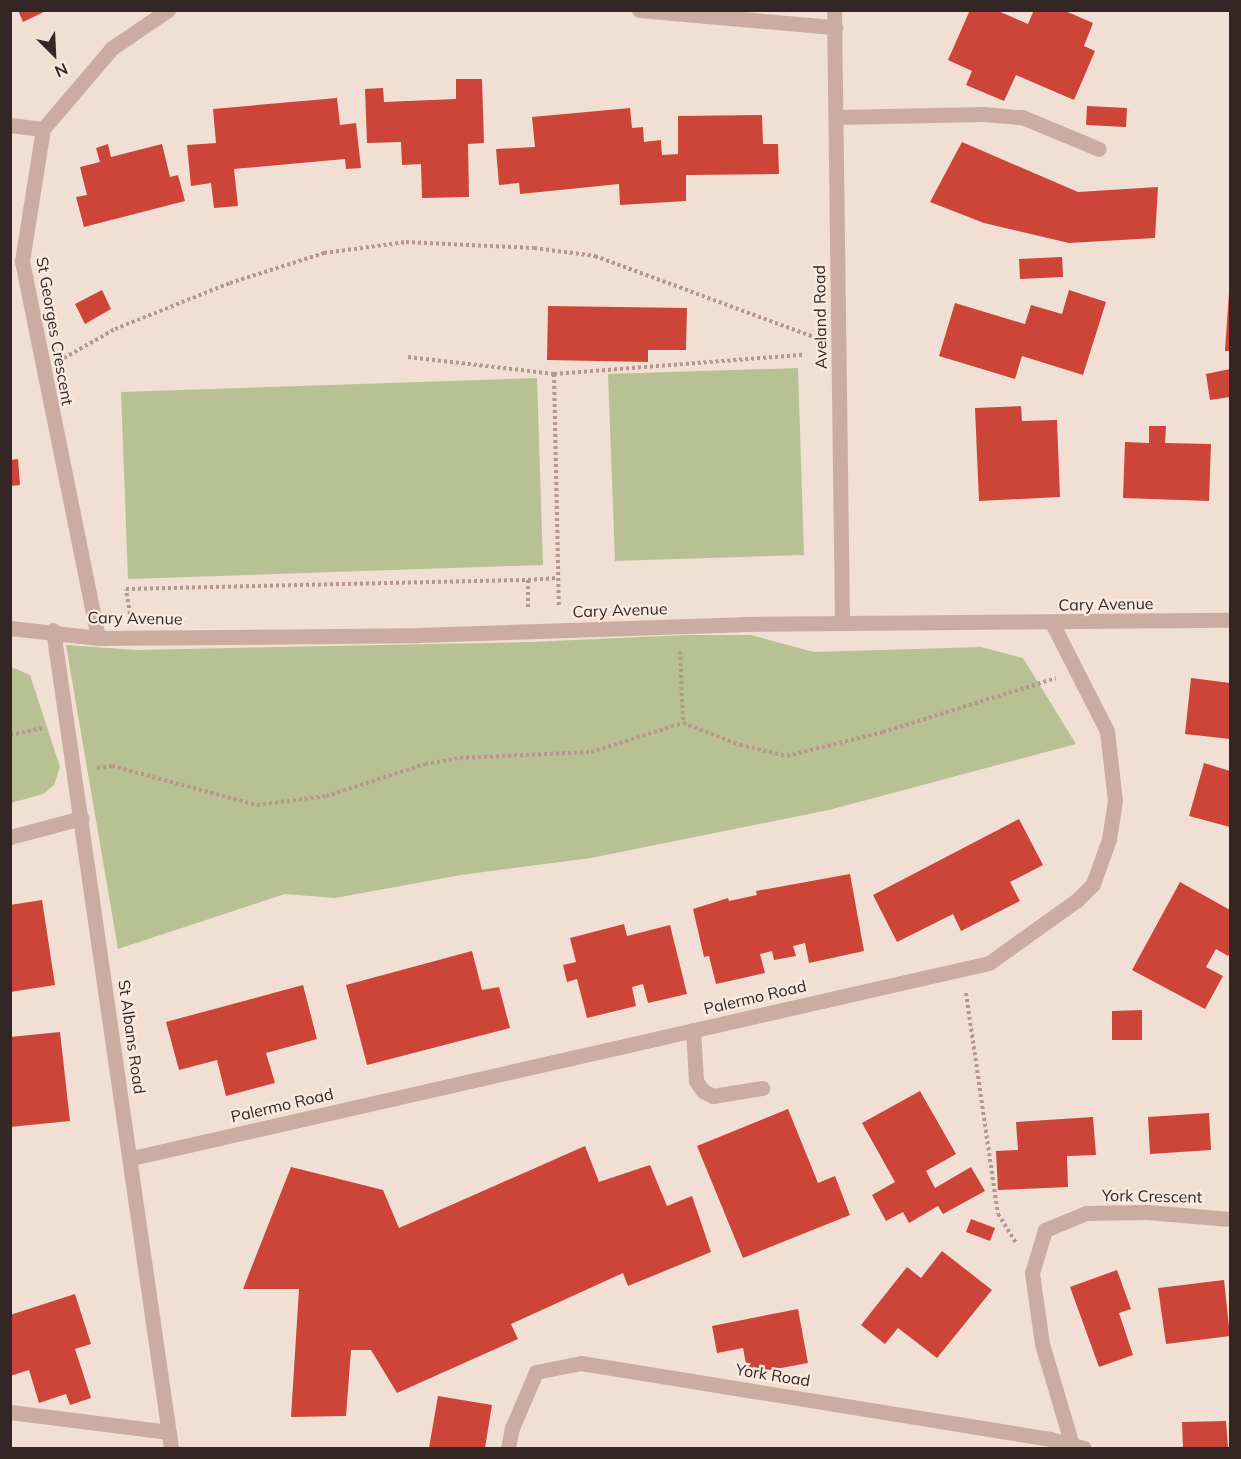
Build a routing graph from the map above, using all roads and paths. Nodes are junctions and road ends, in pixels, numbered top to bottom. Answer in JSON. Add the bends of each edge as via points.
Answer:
{"nodes":[{"id":1,"x":168,"y":10,"type":"edge"},
{"id":2,"x":639,"y":10,"type":"edge"},
{"id":3,"x":834,"y":10,"type":"edge"},
{"id":4,"x":835,"y":27,"type":"junction"},
{"id":5,"x":836,"y":117,"type":"junction"},
{"id":6,"x":10,"y":125,"type":"edge"},
{"id":7,"x":43,"y":129,"type":"junction"},
{"id":8,"x":1099,"y":149,"type":"dead end"},
{"id":9,"x":839,"y":342,"type":"junction"},
{"id":10,"x":802,"y":355,"type":"dead end"},
{"id":11,"x":408,"y":357,"type":"dead end"},
{"id":12,"x":41,"y":368,"type":"junction"},
{"id":13,"x":554,"y":374,"type":"junction"},
{"id":14,"x":558,"y":578,"type":"junction"},
{"id":15,"x":528,"y":580,"type":"junction"},
{"id":16,"x":1230,"y":620,"type":"edge"},
{"id":17,"x":842,"y":623,"type":"junction"},
{"id":18,"x":1052,"y":623,"type":"junction"},
{"id":19,"x":678,"y":626,"type":"junction"},
{"id":20,"x":10,"y":628,"type":"edge"},
{"id":21,"x":53,"y":630,"type":"junction"},
{"id":22,"x":559,"y":630,"type":"junction"},
{"id":23,"x":528,"y":631,"type":"junction"},
{"id":24,"x":133,"y":637,"type":"junction"},
{"id":25,"x":98,"y":638,"type":"junction"},
{"id":26,"x":1076,"y":671,"type":"junction"},
{"id":27,"x":68,"y":723,"type":"junction"},
{"id":28,"x":683,"y":723,"type":"junction"},
{"id":29,"x":10,"y":735,"type":"edge"},
{"id":30,"x":75,"y":771,"type":"junction"},
{"id":31,"x":82,"y":818,"type":"junction"},
{"id":32,"x":10,"y":837,"type":"edge"},
{"id":33,"x":963,"y":969,"type":"junction"},
{"id":34,"x":693,"y":1030,"type":"junction"},
{"id":35,"x":762,"y":1088,"type":"dead end"},
{"id":36,"x":132,"y":1158,"type":"junction"},
{"id":37,"x":1230,"y":1219,"type":"edge"},
{"id":38,"x":1038,"y":1255,"type":"junction"},
{"id":39,"x":10,"y":1412,"type":"edge"},
{"id":40,"x":170,"y":1432,"type":"junction"},
{"id":41,"x":1078,"y":1447,"type":"edge"},
{"id":42,"x":171,"y":1449,"type":"edge"},
{"id":43,"x":508,"y":1449,"type":"edge"}],
"edges":[{"from":1,"to":7,"type":"street","via":[[112,48]]},
{"from":2,"to":4,"type":"street"},
{"from":3,"to":4,"type":"street","name":"Aveland Road"},
{"from":4,"to":5,"type":"street","name":"Aveland Road"},
{"from":5,"to":8,"type":"street","via":[[1022,117]]},
{"from":5,"to":9,"type":"street","name":"Aveland Road"},
{"from":6,"to":7,"type":"street"},
{"from":7,"to":12,"type":"street","name":"St Georges Crescent","via":[[22,261]]},
{"from":9,"to":12,"type":"path","via":[[798,334],[655,275],[595,256],[534,248],[406,242],[324,253],[230,283],[114,330]]},
{"from":9,"to":17,"type":"street","name":"Aveland Road"},
{"from":10,"to":13,"type":"path"},
{"from":11,"to":13,"type":"path"},
{"from":12,"to":25,"type":"street","name":"St Georges Crescent"},
{"from":13,"to":14,"type":"path"},
{"from":14,"to":15,"type":"path"},
{"from":14,"to":22,"type":"path"},
{"from":15,"to":23,"type":"path"},
{"from":15,"to":24,"type":"path","via":[[126,589]]},
{"from":16,"to":18,"type":"street","name":"Cary Avenue"},
{"from":17,"to":18,"type":"street","name":"Cary Avenue"},
{"from":17,"to":19,"type":"street","name":"Cary Avenue"},
{"from":18,"to":26,"type":"street","name":"Palermo Road"},
{"from":19,"to":22,"type":"street","name":"Cary Avenue"},
{"from":19,"to":28,"type":"path"},
{"from":20,"to":21,"type":"street","name":"Cary Avenue"},
{"from":21,"to":25,"type":"street","name":"Cary Avenue"},
{"from":21,"to":27,"type":"street","name":"St Albans Road"},
{"from":22,"to":23,"type":"street","name":"Cary Avenue"},
{"from":23,"to":24,"type":"street","name":"Cary Avenue"},
{"from":24,"to":25,"type":"street","name":"Cary Avenue"},
{"from":26,"to":28,"type":"path","via":[[883,732],[787,756],[740,745]]},
{"from":26,"to":33,"type":"street","name":"Palermo Road","via":[[1107,731],[1115,801],[1109,839],[1093,884],[1077,900],[989,963]]},
{"from":27,"to":29,"type":"path"},
{"from":27,"to":30,"type":"street","name":"St Albans Road"},
{"from":28,"to":30,"type":"path","via":[[591,752],[460,758],[425,764],[326,796],[257,805],[112,766]]},
{"from":30,"to":31,"type":"street","name":"St Albans Road"},
{"from":31,"to":32,"type":"street"},
{"from":31,"to":36,"type":"street","name":"St Albans Road"},
{"from":33,"to":34,"type":"street","name":"Palermo Road"},
{"from":33,"to":38,"type":"path","via":[[998,1214],[1012,1241]]},
{"from":34,"to":35,"type":"street","via":[[696,1081],[703,1091],[713,1096]]},
{"from":34,"to":36,"type":"street","name":"Palermo Road"},
{"from":36,"to":40,"type":"street","name":"St Albans Road"},
{"from":37,"to":38,"type":"street","name":"York Crescent","via":[[1147,1212],[1086,1213],[1046,1230]]},
{"from":38,"to":41,"type":"street","name":"York Crescent","via":[[1032,1273],[1042,1344]]},
{"from":39,"to":40,"type":"street"},
{"from":40,"to":42,"type":"street","name":"St Albans Road"},
{"from":41,"to":43,"type":"street","name":"York Road","via":[[581,1363],[536,1372],[512,1428]]}]}
